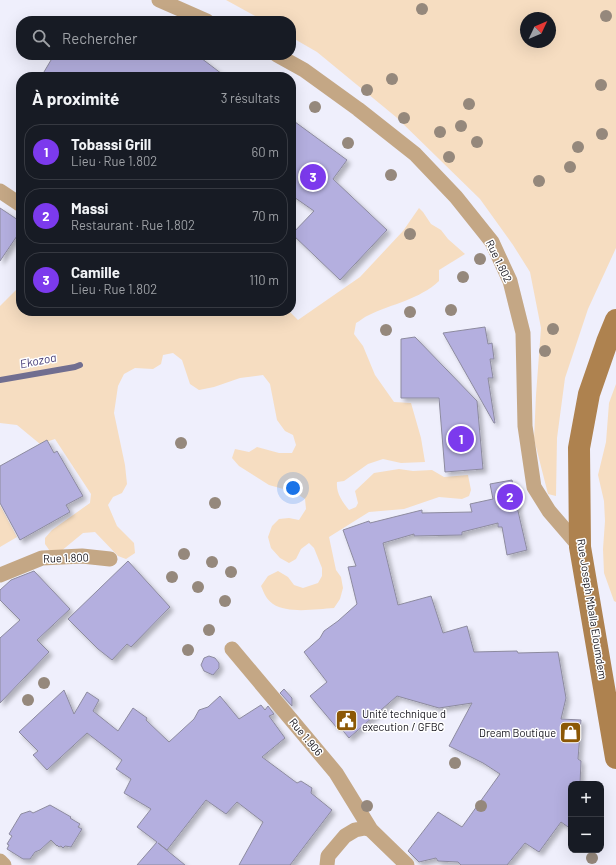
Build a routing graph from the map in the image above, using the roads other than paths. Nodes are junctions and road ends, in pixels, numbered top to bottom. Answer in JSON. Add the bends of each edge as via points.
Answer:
{"nodes":[{"id":1,"x":159,"y":0,"type":"edge"},
{"id":2,"x":196,"y":16,"type":"edge"},
{"id":3,"x":286,"y":60,"type":"edge"},
{"id":4,"x":0,"y":191,"type":"edge"},
{"id":5,"x":16,"y":202,"type":"edge"},
{"id":6,"x":616,"y":320,"type":"edge"},
{"id":7,"x":580,"y":547,"type":"junction"},
{"id":8,"x":110,"y":560,"type":"dead end"},
{"id":9,"x":0,"y":575,"type":"edge"},
{"id":10,"x":232,"y":649,"type":"dead end"},
{"id":11,"x":616,"y":758,"type":"edge"},
{"id":12,"x":371,"y":830,"type":"junction"},
{"id":13,"x":0,"y":862,"type":"edge"},
{"id":14,"x":4,"y":865,"type":"edge"},
{"id":15,"x":327,"y":865,"type":"edge"},
{"id":16,"x":407,"y":865,"type":"edge"}],
"edges":[{"from":1,"to":2,"type":"street"},
{"from":3,"to":7,"type":"street","name":"Rue 1.802","via":[[352,104],[414,154],[456,197],[492,242],[510,281],[523,333],[525,426],[534,487],[549,511]]},
{"from":4,"to":5,"type":"street"},
{"from":6,"to":7,"type":"main road","name":"Rue Joseph Mballa Eloumdem","via":[[589,394],[579,448]]},
{"from":7,"to":11,"type":"main road","name":"Rue Joseph Mballa Eloumdem"},
{"from":8,"to":9,"type":"street","name":"Rue 1.800","via":[[82,556],[42,558]]},
{"from":10,"to":12,"type":"street","name":"Rue 1.906","via":[[336,773]]},
{"from":12,"to":15,"type":"street","via":[[355,830],[345,836],[328,856]]},
{"from":12,"to":16,"type":"street","name":"Rue 1.906"},
{"from":13,"to":14,"type":"street"}]}
